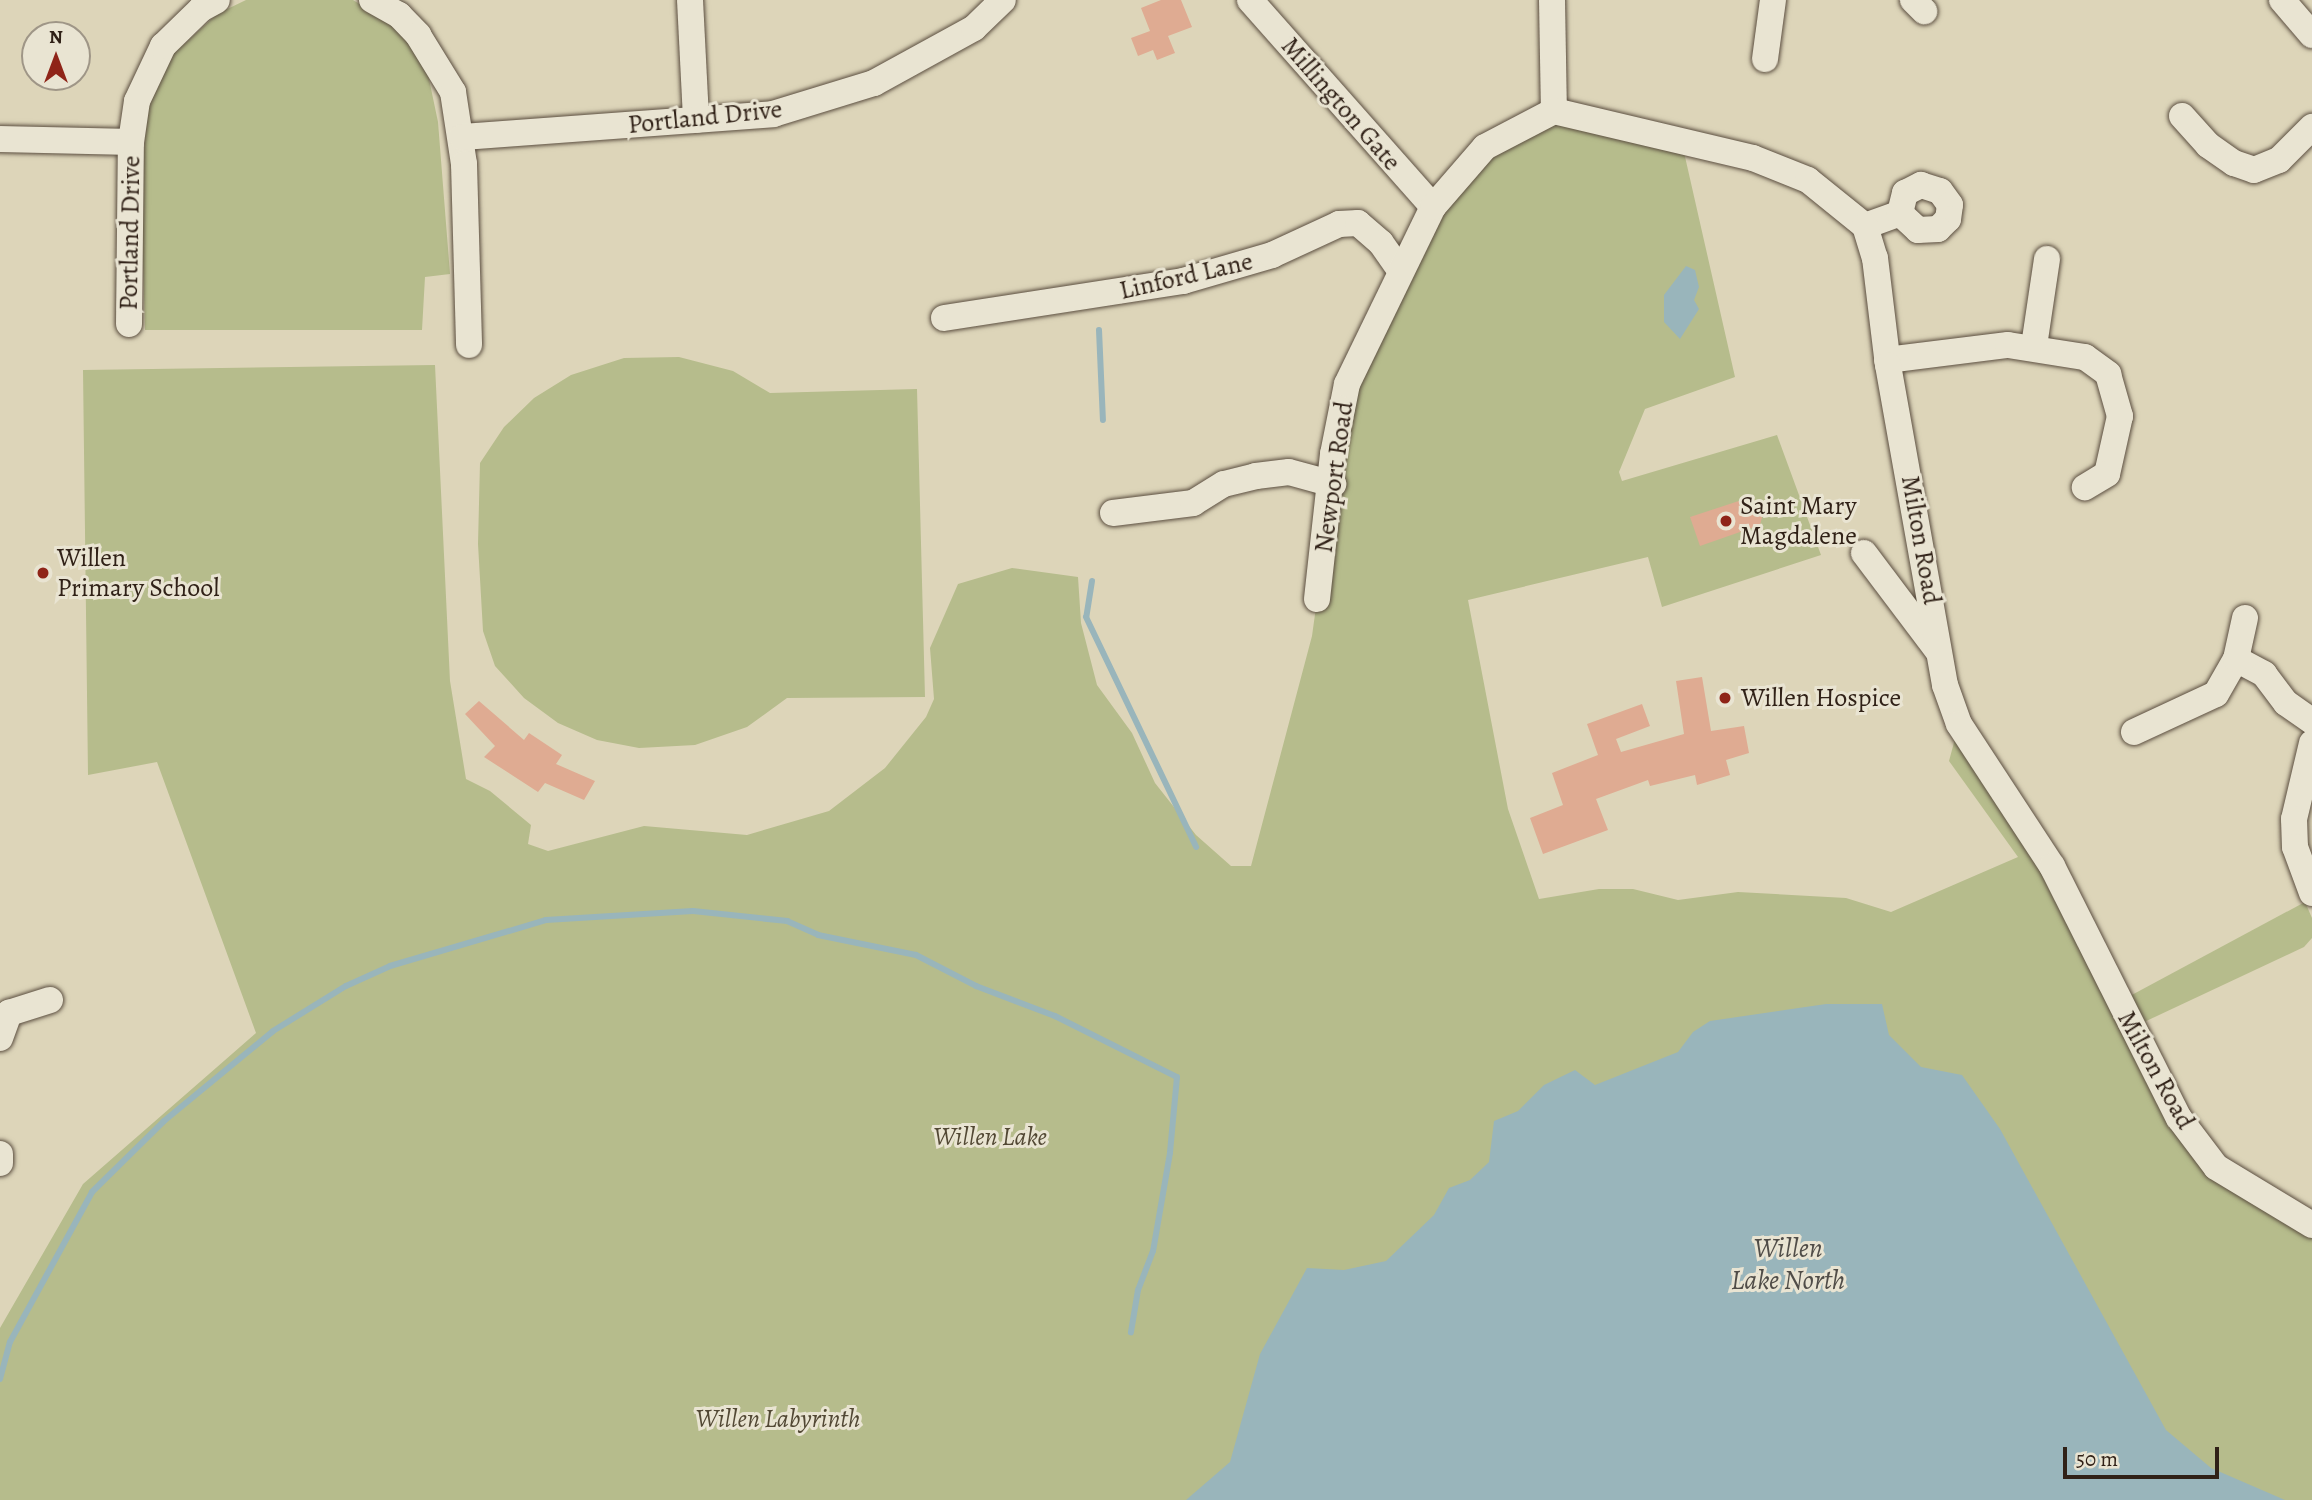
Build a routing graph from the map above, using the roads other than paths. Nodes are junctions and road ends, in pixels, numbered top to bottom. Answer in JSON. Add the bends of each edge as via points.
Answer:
{"nodes":[{"id":1,"x":372,"y":0,"type":"edge"},
{"id":2,"x":690,"y":0,"type":"edge"},
{"id":3,"x":1003,"y":0,"type":"edge"},
{"id":4,"x":1250,"y":0,"type":"edge"},
{"id":5,"x":1552,"y":0,"type":"edge"},
{"id":6,"x":1773,"y":0,"type":"edge"},
{"id":7,"x":2282,"y":0,"type":"edge"},
{"id":8,"x":211,"y":1,"type":"edge"},
{"id":9,"x":2312,"y":35,"type":"edge"},
{"id":10,"x":1765,"y":59,"type":"dead end"},
{"id":11,"x":1554,"y":111,"type":"junction"},
{"id":12,"x":2182,"y":116,"type":"dead end"},
{"id":13,"x":696,"y":120,"type":"junction"},
{"id":14,"x":2312,"y":127,"type":"edge"},
{"id":15,"x":462,"y":137,"type":"junction"},
{"id":16,"x":0,"y":139,"type":"edge"},
{"id":17,"x":131,"y":142,"type":"junction"},
{"id":18,"x":1433,"y":207,"type":"junction"},
{"id":19,"x":1900,"y":212,"type":"dead end"},
{"id":20,"x":1865,"y":226,"type":"junction"},
{"id":21,"x":2047,"y":259,"type":"dead end"},
{"id":22,"x":1401,"y":270,"type":"junction"},
{"id":23,"x":944,"y":318,"type":"dead end"},
{"id":24,"x":129,"y":324,"type":"dead end"},
{"id":25,"x":470,"y":345,"type":"dead end"},
{"id":26,"x":2034,"y":346,"type":"junction"},
{"id":27,"x":1888,"y":360,"type":"junction"},
{"id":28,"x":1333,"y":484,"type":"junction"},
{"id":29,"x":2085,"y":487,"type":"dead end"},
{"id":30,"x":1113,"y":513,"type":"dead end"},
{"id":31,"x":1864,"y":553,"type":"dead end"},
{"id":32,"x":1317,"y":599,"type":"dead end"},
{"id":33,"x":2245,"y":618,"type":"dead end"},
{"id":34,"x":1940,"y":654,"type":"junction"},
{"id":35,"x":2236,"y":659,"type":"junction"},
{"id":36,"x":2312,"y":721,"type":"edge"},
{"id":37,"x":2134,"y":732,"type":"dead end"},
{"id":38,"x":2312,"y":743,"type":"edge"},
{"id":39,"x":2312,"y":893,"type":"edge"},
{"id":40,"x":50,"y":1000,"type":"dead end"},
{"id":41,"x":0,"y":1038,"type":"edge"},
{"id":42,"x":0,"y":1154,"type":"edge"},
{"id":43,"x":0,"y":1163,"type":"edge"},
{"id":44,"x":2312,"y":1225,"type":"edge"}],
"edges":[{"from":1,"to":15,"type":"street","via":[[398,15],[433,54],[453,92]]},
{"from":2,"to":13,"type":"street"},
{"from":3,"to":13,"type":"street","name":"Portland Drive","via":[[974,28],[874,83],[773,114]]},
{"from":4,"to":18,"type":"street","name":"Millington Gate"},
{"from":5,"to":11,"type":"street"},
{"from":6,"to":10,"type":"street"},
{"from":7,"to":9,"type":"street"},
{"from":8,"to":17,"type":"street","name":"Portland Drive","via":[[168,40],[153,62],[137,101]]},
{"from":11,"to":18,"type":"street","via":[[1485,147]]},
{"from":11,"to":20,"type":"street","via":[[1753,158],[1808,180]]},
{"from":12,"to":14,"type":"street","via":[[2208,145],[2234,163],[2255,170],[2278,159]]},
{"from":13,"to":15,"type":"street","name":"Portland Drive"},
{"from":15,"to":25,"type":"street"},
{"from":16,"to":17,"type":"street","name":"Portland Drive"},
{"from":17,"to":24,"type":"street","name":"Portland Drive"},
{"from":18,"to":22,"type":"street","name":"Newport Road"},
{"from":19,"to":20,"type":"street"},
{"from":20,"to":27,"type":"street","name":"Milton Road","via":[[1875,258]]},
{"from":21,"to":26,"type":"street"},
{"from":22,"to":23,"type":"street","name":"Linford Lane","via":[[1381,243],[1357,223],[1339,224],[1272,255],[1183,281]]},
{"from":22,"to":28,"type":"street","name":"Newport Road","via":[[1347,384],[1333,454]]},
{"from":26,"to":27,"type":"street","via":[[1961,349]]},
{"from":26,"to":29,"type":"street","via":[[2085,357],[2108,374],[2120,416],[2118,435],[2107,474]]},
{"from":27,"to":34,"type":"street","name":"Milton Road"},
{"from":28,"to":30,"type":"street","via":[[1289,472],[1256,475],[1224,484],[1193,503]]},
{"from":28,"to":32,"type":"street","name":"Newport Road"},
{"from":31,"to":34,"type":"street"},
{"from":33,"to":35,"type":"street"},
{"from":34,"to":44,"type":"street","name":"Milton Road","via":[[1959,724],[2052,866],[2179,1118],[2216,1167]]},
{"from":35,"to":36,"type":"street","via":[[2264,674],[2286,702]]},
{"from":35,"to":37,"type":"street","via":[[2216,694]]},
{"from":38,"to":39,"type":"street","via":[[2294,819],[2295,847]]},
{"from":40,"to":41,"type":"street","via":[[9,1013]]},
{"from":42,"to":43,"type":"street"}]}
